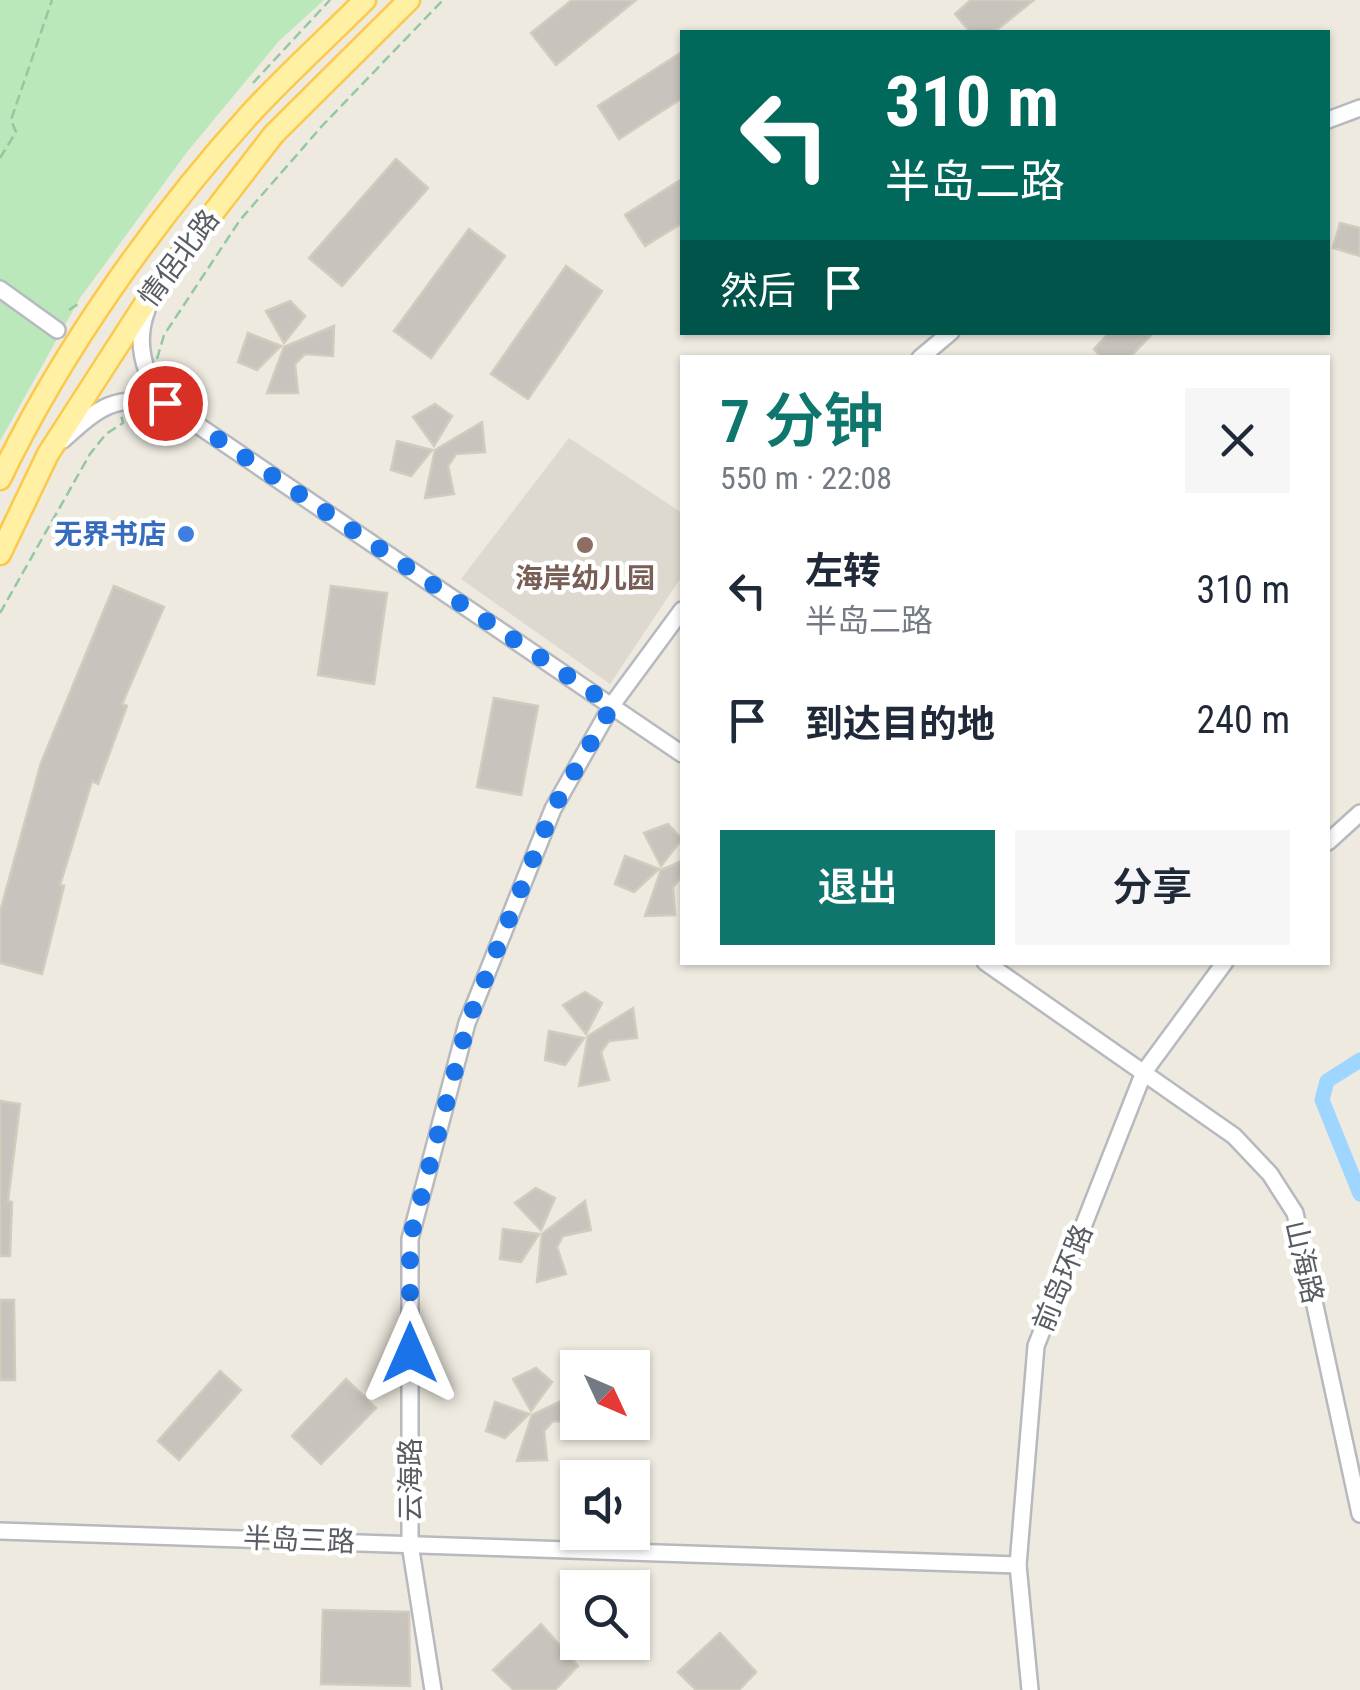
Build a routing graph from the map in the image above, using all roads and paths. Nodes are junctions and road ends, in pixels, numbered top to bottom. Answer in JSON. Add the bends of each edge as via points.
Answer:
{"nodes":[{"id":1,"x":52,"y":0,"type":"edge"},
{"id":2,"x":365,"y":0,"type":"edge"},
{"id":3,"x":409,"y":0,"type":"edge"},
{"id":4,"x":442,"y":0,"type":"edge"},
{"id":5,"x":1360,"y":108,"type":"edge"},
{"id":6,"x":1330,"y":119,"type":"edge"},
{"id":7,"x":0,"y":158,"type":"edge"},
{"id":8,"x":155,"y":288,"type":"junction"},
{"id":9,"x":0,"y":289,"type":"edge"},
{"id":10,"x":57,"y":330,"type":"dead end"},
{"id":11,"x":947,"y":335,"type":"edge"},
{"id":12,"x":924,"y":355,"type":"edge"},
{"id":13,"x":144,"y":363,"type":"junction"},
{"id":14,"x":118,"y":400,"type":"junction"},
{"id":15,"x":165,"y":403,"type":"junction"},
{"id":16,"x":48,"y":454,"type":"junction"},
{"id":17,"x":0,"y":479,"type":"edge"},
{"id":18,"x":0,"y":554,"type":"edge"},
{"id":19,"x":0,"y":613,"type":"edge"},
{"id":20,"x":680,"y":613,"type":"edge"},
{"id":21,"x":612,"y":706,"type":"junction"},
{"id":22,"x":680,"y":753,"type":"edge"},
{"id":23,"x":1360,"y":814,"type":"edge"},
{"id":24,"x":1330,"y":840,"type":"edge"},
{"id":25,"x":988,"y":965,"type":"edge"},
{"id":26,"x":1224,"y":965,"type":"edge"},
{"id":27,"x":1144,"y":1072,"type":"junction"},
{"id":28,"x":1360,"y":1514,"type":"edge"},
{"id":29,"x":0,"y":1531,"type":"edge"},
{"id":30,"x":410,"y":1544,"type":"junction"},
{"id":31,"x":1018,"y":1565,"type":"junction"},
{"id":32,"x":433,"y":1690,"type":"edge"},
{"id":33,"x":1030,"y":1690,"type":"edge"}],
"edges":[{"from":1,"to":7,"type":"path","via":[[11,120],[16,132]]},
{"from":2,"to":17,"type":"main road","name":"情侶北路","via":[[252,112],[161,224],[75,348]]},
{"from":3,"to":8,"type":"main road","name":"情侶北路","via":[[274,134]]},
{"from":4,"to":13,"type":"path","via":[[240,220],[164,335],[160,358]]},
{"from":5,"to":6,"type":"street"},
{"from":8,"to":13,"type":"street","via":[[140,340]]},
{"from":8,"to":16,"type":"main road","name":"情侶北路"},
{"from":9,"to":10,"type":"street"},
{"from":11,"to":12,"type":"street"},
{"from":13,"to":15,"type":"street"},
{"from":14,"to":15,"type":"street"},
{"from":14,"to":16,"type":"street"},
{"from":14,"to":19,"type":"path","via":[[123,423],[90,454]]},
{"from":15,"to":21,"type":"street"},
{"from":16,"to":18,"type":"main road","name":"情侶北路"},
{"from":20,"to":21,"type":"street","name":"云海路"},
{"from":21,"to":22,"type":"street"},
{"from":21,"to":30,"type":"street","name":"云海路","via":[[553,809],[468,1022],[410,1239]]},
{"from":23,"to":24,"type":"street"},
{"from":25,"to":27,"type":"street","name":"山海路"},
{"from":26,"to":27,"type":"street","name":"前岛环路"},
{"from":27,"to":28,"type":"street","name":"山海路","via":[[1234,1136],[1295,1213]]},
{"from":27,"to":31,"type":"street","name":"前岛环路","via":[[1036,1346]]},
{"from":29,"to":30,"type":"street","name":"半岛三路"},
{"from":30,"to":31,"type":"street","name":"半岛三路"},
{"from":30,"to":32,"type":"street","name":"云海路"},
{"from":31,"to":33,"type":"street","name":"前岛环路"}]}
